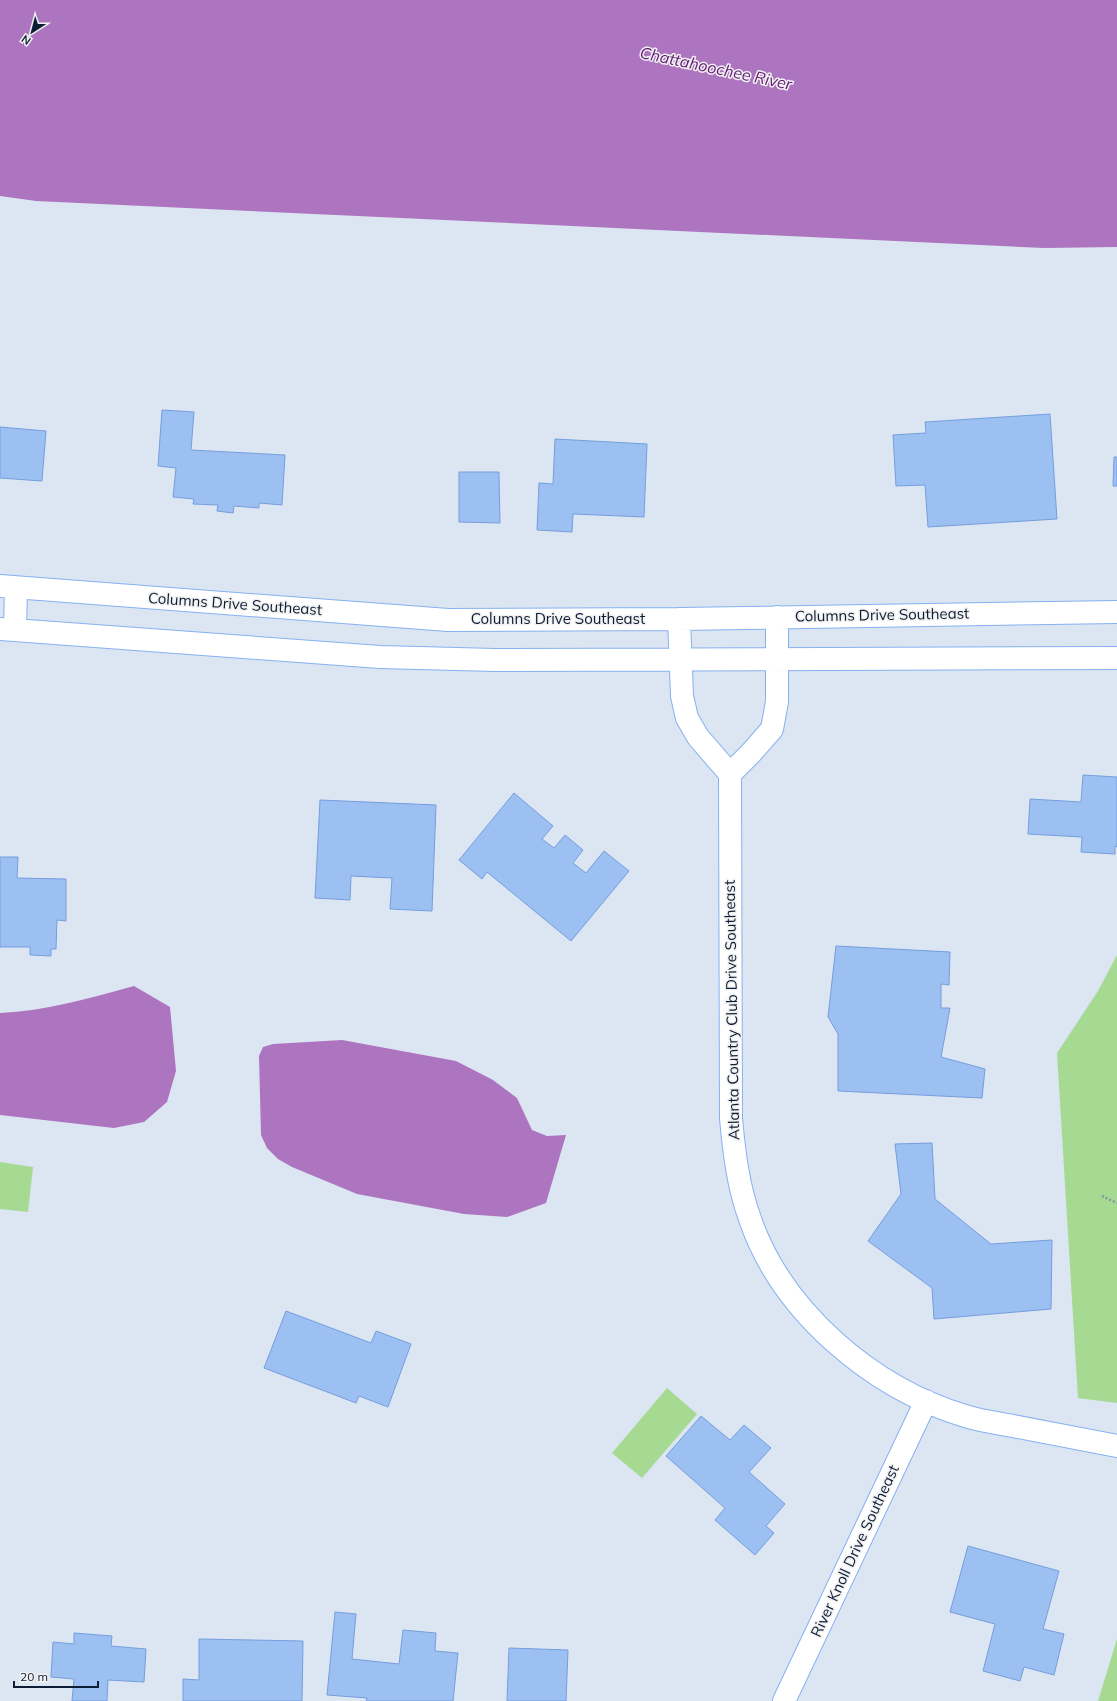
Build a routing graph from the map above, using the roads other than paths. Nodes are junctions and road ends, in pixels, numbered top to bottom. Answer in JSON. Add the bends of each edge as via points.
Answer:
{"nodes":[{"id":1,"x":8,"y":587,"type":"edge"},
{"id":2,"x":1117,"y":612,"type":"edge"},
{"id":3,"x":777,"y":617,"type":"junction"},
{"id":4,"x":679,"y":619,"type":"junction"},
{"id":5,"x":8,"y":630,"type":"edge"},
{"id":6,"x":1117,"y":658,"type":"edge"},
{"id":7,"x":777,"y":659,"type":"junction"},
{"id":8,"x":681,"y":660,"type":"junction"},
{"id":9,"x":730,"y":774,"type":"junction"},
{"id":10,"x":926,"y":1401,"type":"junction"},
{"id":11,"x":1117,"y":1446,"type":"edge"},
{"id":12,"x":784,"y":1701,"type":"edge"}],
"edges":[{"from":1,"to":4,"type":"street","name":"Columns Drive Southeast","via":[[448,620]]},
{"from":1,"to":5,"type":"street"},
{"from":2,"to":3,"type":"street","name":"Columns Drive Southeast"},
{"from":3,"to":4,"type":"street","name":"Columns Drive Southeast"},
{"from":3,"to":7,"type":"street"},
{"from":4,"to":8,"type":"street"},
{"from":5,"to":8,"type":"street","via":[[380,657]]},
{"from":6,"to":7,"type":"street"},
{"from":7,"to":8,"type":"street"},
{"from":7,"to":9,"type":"street","via":[[777,702],[772,729]]},
{"from":8,"to":9,"type":"street","via":[[682,696],[687,718],[698,737]]},
{"from":9,"to":10,"type":"street","name":"Atlanta Country Club Drive Southeast","via":[[731,1118],[742,1193],[750,1219],[764,1251],[782,1281],[822,1330],[872,1371]]},
{"from":10,"to":11,"type":"street","name":"Atlanta Country Club Drive Southeast","via":[[967,1416]]},
{"from":10,"to":12,"type":"street","name":"River Knoll Drive Southeast"}]}
